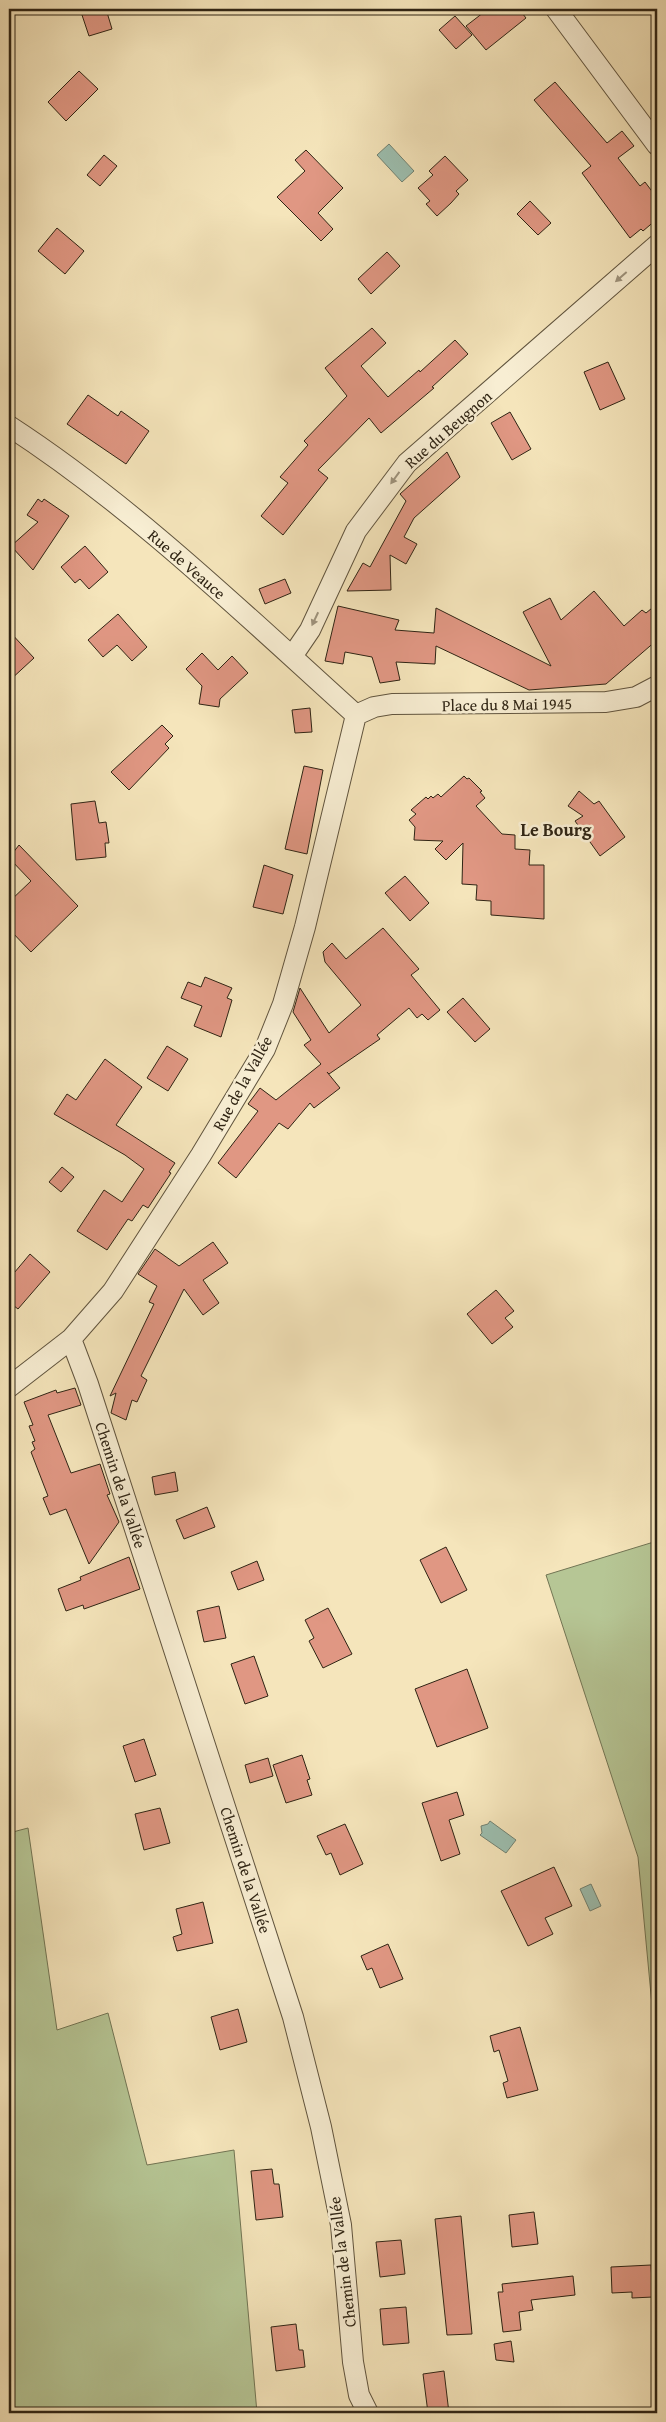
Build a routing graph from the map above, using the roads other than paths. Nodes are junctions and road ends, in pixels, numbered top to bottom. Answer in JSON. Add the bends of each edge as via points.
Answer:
{"nodes":[{"id":1,"x":556,"y":9,"type":"edge"},
{"id":2,"x":657,"y":145,"type":"edge"},
{"id":3,"x":657,"y":245,"type":"edge"},
{"id":4,"x":9,"y":426,"type":"edge"},
{"id":5,"x":292,"y":655,"type":"junction"},
{"id":6,"x":657,"y":686,"type":"edge"},
{"id":7,"x":356,"y":715,"type":"junction"},
{"id":8,"x":71,"y":1339,"type":"junction"},
{"id":9,"x":9,"y":1386,"type":"edge"},
{"id":10,"x":368,"y":2413,"type":"edge"}],
"edges":[{"from":1,"to":2,"type":"street"},
{"from":3,"to":5,"type":"street","name":"Rue du Beugnon","one_way":true,"via":[[407,463],[356,531],[310,630]]},
{"from":4,"to":5,"type":"street","name":"Rue de Veauce","via":[[126,511]]},
{"from":5,"to":7,"type":"street","name":"Rue de Veauce"},
{"from":6,"to":7,"type":"street","name":"Place du 8 Mai 1945","via":[[636,697],[606,702],[392,704]]},
{"from":7,"to":8,"type":"street","name":"Rue de la Vallée","via":[[305,927],[265,1049],[201,1155],[112,1291]]},
{"from":8,"to":9,"type":"street","name":"Rue de la Vallée"},
{"from":8,"to":10,"type":"street","name":"Chemin de la Vallée","via":[[294,2017],[341,2225],[353,2362],[359,2395]]}]}
